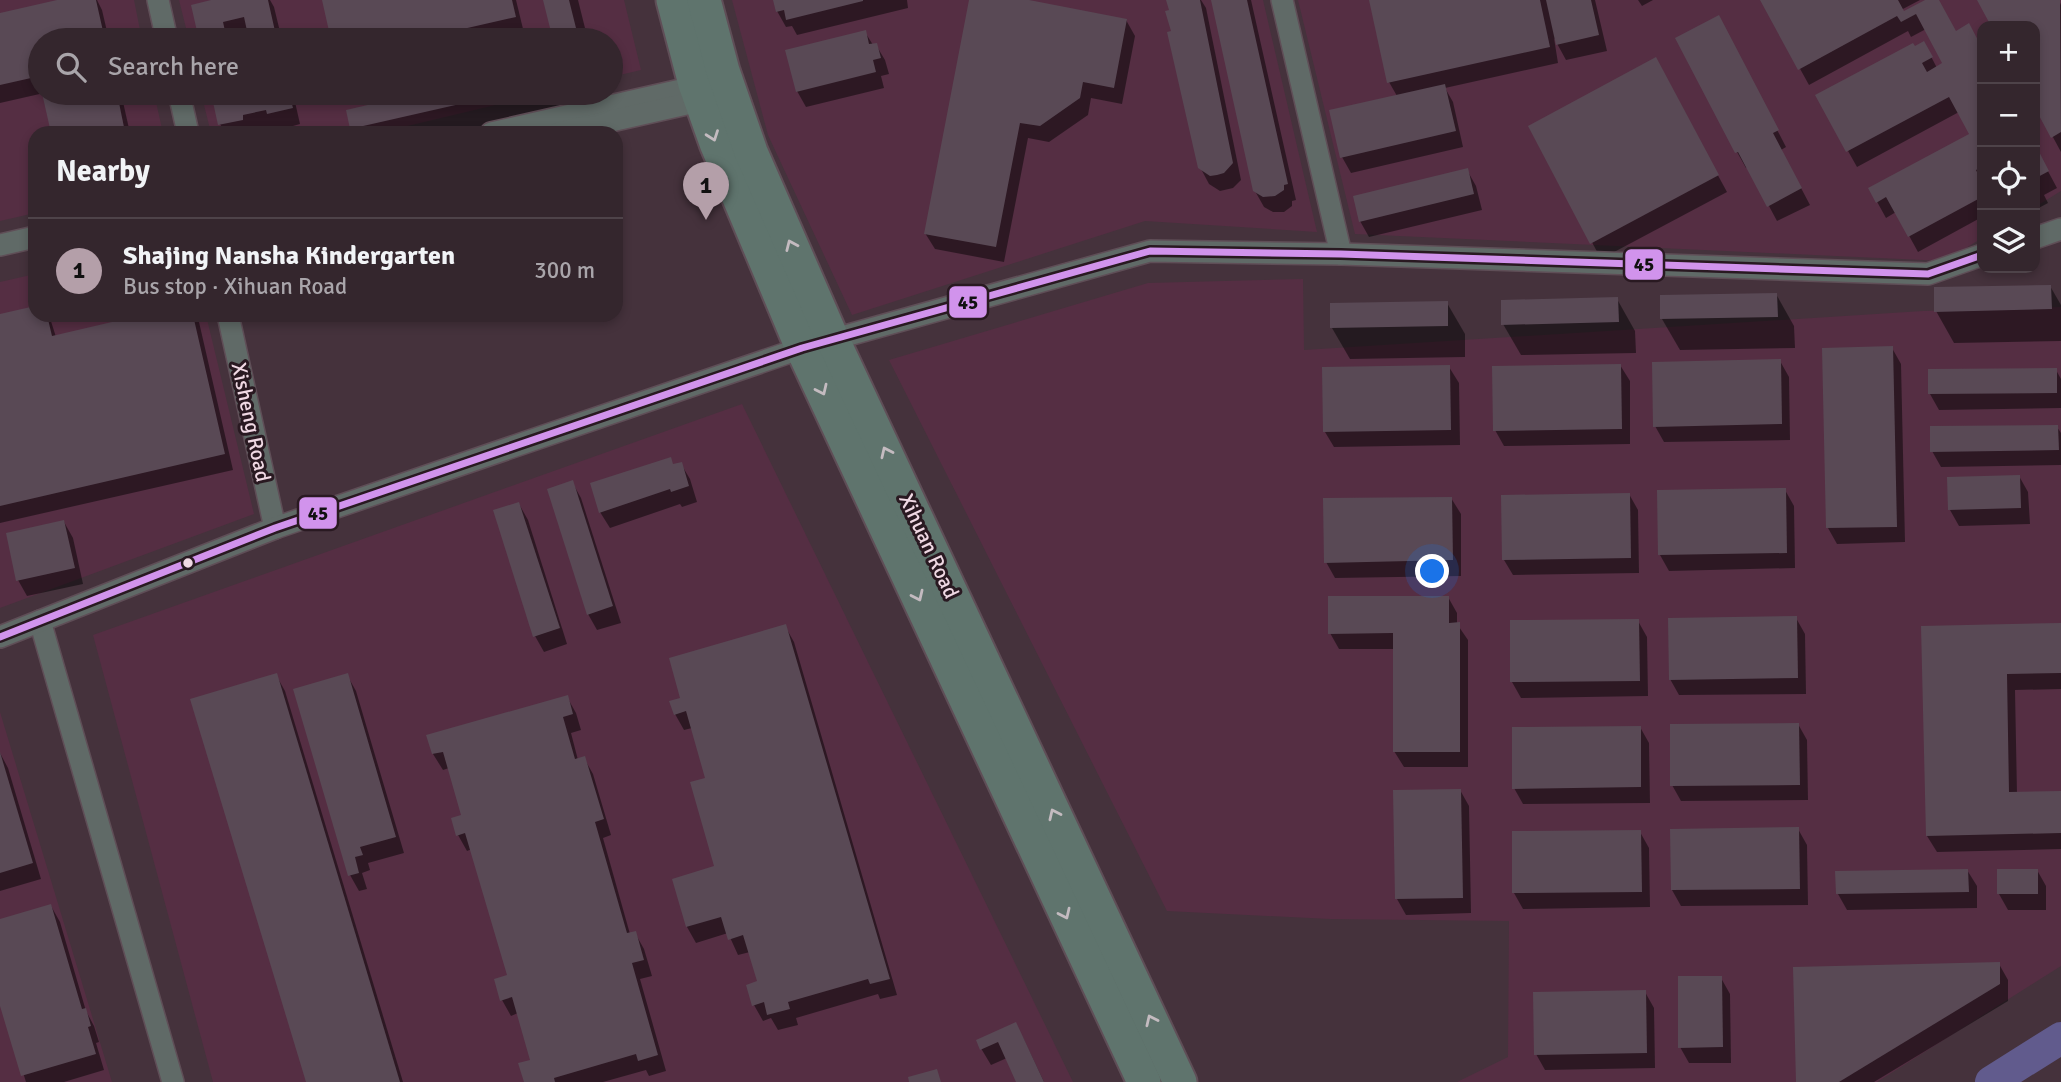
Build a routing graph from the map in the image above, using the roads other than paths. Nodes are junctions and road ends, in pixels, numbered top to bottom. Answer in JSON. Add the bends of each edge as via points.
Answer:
{"nodes":[{"id":1,"x":158,"y":0,"type":"edge"},
{"id":2,"x":682,"y":0,"type":"edge"},
{"id":3,"x":1282,"y":0,"type":"edge"},
{"id":4,"x":164,"y":28,"type":"edge"},
{"id":5,"x":713,"y":90,"type":"junction"},
{"id":6,"x":182,"y":105,"type":"edge"},
{"id":7,"x":186,"y":126,"type":"edge"},
{"id":8,"x":527,"y":126,"type":"edge"},
{"id":9,"x":583,"y":126,"type":"edge"},
{"id":10,"x":2061,"y":229,"type":"edge"},
{"id":11,"x":2040,"y":236,"type":"edge"},
{"id":12,"x":28,"y":239,"type":"edge"},
{"id":13,"x":0,"y":245,"type":"edge"},
{"id":14,"x":28,"y":251,"type":"edge"},
{"id":15,"x":1341,"y":254,"type":"junction"},
{"id":16,"x":0,"y":257,"type":"edge"},
{"id":17,"x":1977,"y":258,"type":"edge"},
{"id":18,"x":230,"y":322,"type":"edge"},
{"id":19,"x":818,"y":344,"type":"junction"},
{"id":20,"x":275,"y":528,"type":"junction"},
{"id":21,"x":40,"y":621,"type":"junction"},
{"id":22,"x":0,"y":637,"type":"edge"},
{"id":23,"x":173,"y":1082,"type":"edge"},
{"id":24,"x":1144,"y":1082,"type":"edge"},
{"id":25,"x":1180,"y":1082,"type":"edge"}],
"edges":[{"from":1,"to":4,"type":"street"},
{"from":2,"to":5,"type":"main road","name":"Xihuan Road"},
{"from":3,"to":15,"type":"street"},
{"from":5,"to":8,"type":"street"},
{"from":5,"to":9,"type":"street"},
{"from":5,"to":19,"type":"main road","name":"Xihuan Road","via":[[751,152]]},
{"from":6,"to":7,"type":"street"},
{"from":10,"to":11,"type":"street"},
{"from":12,"to":13,"type":"street"},
{"from":14,"to":16,"type":"street"},
{"from":15,"to":17,"type":"street","via":[[1928,274]]},
{"from":15,"to":19,"type":"street","via":[[1150,251]]},
{"from":18,"to":20,"type":"street","name":"Xisheng Road"},
{"from":19,"to":20,"type":"street"},
{"from":19,"to":24,"type":"main road","name":"Xihuan Road","one_way":true},
{"from":25,"to":19,"type":"main road","name":"Xihuan Road","one_way":true},
{"from":20,"to":21,"type":"street"},
{"from":21,"to":22,"type":"street"},
{"from":21,"to":23,"type":"street"}]}
